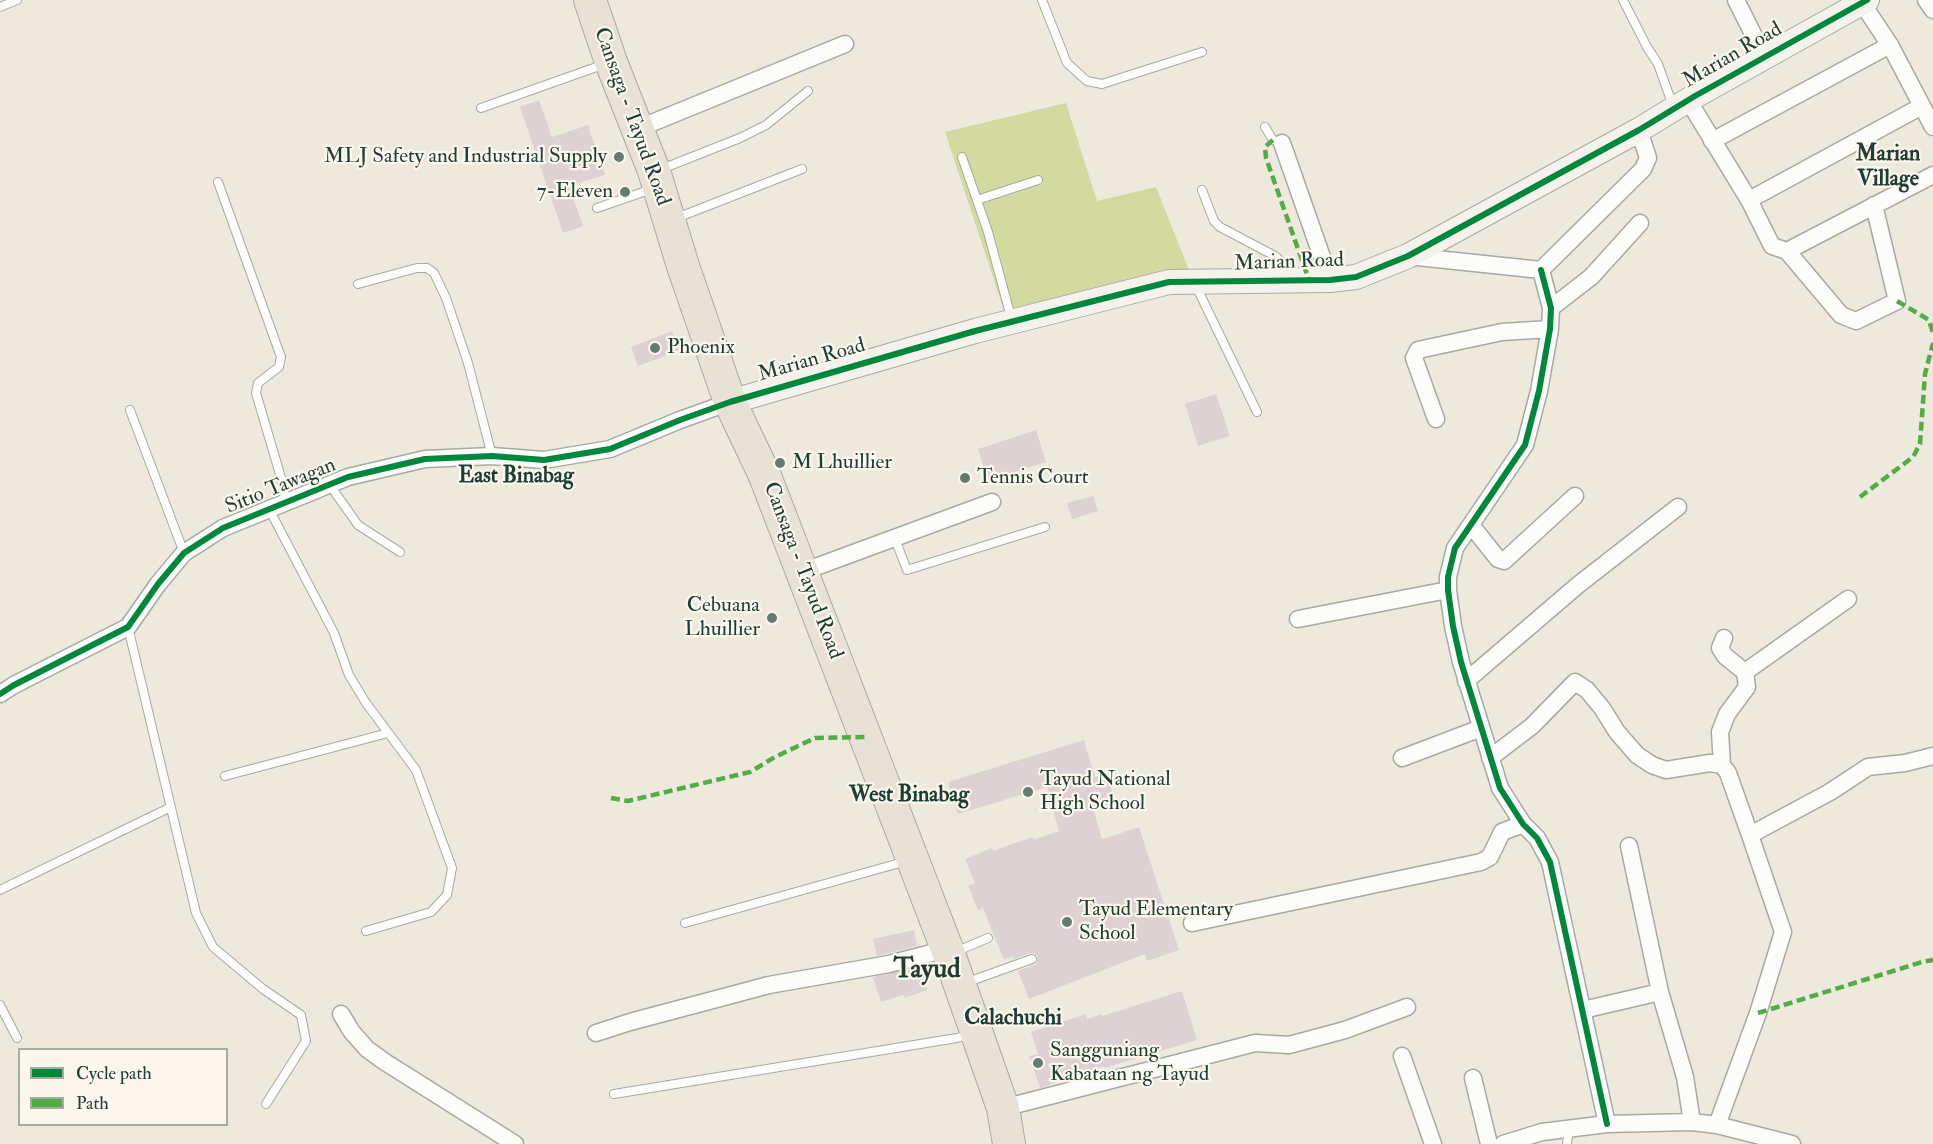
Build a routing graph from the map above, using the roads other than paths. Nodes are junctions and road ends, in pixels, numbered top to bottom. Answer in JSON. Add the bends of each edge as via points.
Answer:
{"nodes":[{"id":1,"x":17,"y":0,"type":"edge"},
{"id":2,"x":590,"y":0,"type":"edge"},
{"id":3,"x":1042,"y":0,"type":"edge"},
{"id":4,"x":1623,"y":0,"type":"edge"},
{"id":5,"x":1736,"y":0,"type":"edge"},
{"id":6,"x":1926,"y":0,"type":"edge"},
{"id":7,"x":1864,"y":2,"type":"edge"},
{"id":8,"x":0,"y":8,"type":"edge"},
{"id":9,"x":1933,"y":10,"type":"edge"},
{"id":10,"x":845,"y":44,"type":"dead end"},
{"id":11,"x":1890,"y":45,"type":"junction"},
{"id":12,"x":1202,"y":52,"type":"dead end"},
{"id":13,"x":1764,"y":56,"type":"junction"},
{"id":14,"x":611,"y":62,"type":"junction"},
{"id":15,"x":808,"y":91,"type":"dead end"},
{"id":16,"x":1681,"y":104,"type":"junction"},
{"id":17,"x":1922,"y":106,"type":"junction"},
{"id":18,"x":481,"y":108,"type":"dead end"},
{"id":19,"x":1265,"y":127,"type":"dead end"},
{"id":20,"x":1933,"y":127,"type":"edge"},
{"id":21,"x":637,"y":129,"type":"junction"},
{"id":22,"x":1639,"y":130,"type":"junction"},
{"id":23,"x":1712,"y":141,"type":"junction"},
{"id":24,"x":1282,"y":143,"type":"joint"},
{"id":25,"x":962,"y":157,"type":"dead end"},
{"id":26,"x":802,"y":169,"type":"dead end"},
{"id":27,"x":1933,"y":175,"type":"edge"},
{"id":28,"x":656,"y":179,"type":"junction"},
{"id":29,"x":1038,"y":180,"type":"dead end"},
{"id":30,"x":218,"y":182,"type":"dead end"},
{"id":31,"x":1202,"y":190,"type":"dead end"},
{"id":32,"x":977,"y":200,"type":"junction"},
{"id":33,"x":1749,"y":200,"type":"junction"},
{"id":34,"x":1874,"y":205,"type":"junction"},
{"id":35,"x":597,"y":208,"type":"dead end"},
{"id":36,"x":668,"y":221,"type":"junction"},
{"id":37,"x":1640,"y":223,"type":"dead end"},
{"id":38,"x":1787,"y":252,"type":"junction"},
{"id":39,"x":1408,"y":256,"type":"junction"},
{"id":40,"x":1541,"y":270,"type":"junction"},
{"id":41,"x":1288,"y":280,"type":"junction"},
{"id":42,"x":1330,"y":280,"type":"junction"},
{"id":43,"x":1194,"y":282,"type":"junction"},
{"id":44,"x":358,"y":284,"type":"dead end"},
{"id":45,"x":1551,"y":308,"type":"junction"},
{"id":46,"x":1012,"y":321,"type":"junction"},
{"id":47,"x":1550,"y":329,"type":"junction"},
{"id":48,"x":730,"y":402,"type":"junction"},
{"id":49,"x":130,"y":410,"type":"dead end"},
{"id":50,"x":1257,"y":412,"type":"dead end"},
{"id":51,"x":1436,"y":419,"type":"dead end"},
{"id":52,"x":492,"y":456,"type":"junction"},
{"id":53,"x":329,"y":484,"type":"junction"},
{"id":54,"x":1575,"y":496,"type":"dead end"},
{"id":55,"x":992,"y":502,"type":"dead end"},
{"id":56,"x":277,"y":506,"type":"junction"},
{"id":57,"x":1678,"y":507,"type":"dead end"},
{"id":58,"x":1471,"y":525,"type":"junction"},
{"id":59,"x":1046,"y":527,"type":"dead end"},
{"id":60,"x":895,"y":539,"type":"junction"},
{"id":61,"x":400,"y":552,"type":"dead end"},
{"id":62,"x":184,"y":554,"type":"junction"},
{"id":63,"x":802,"y":572,"type":"junction"},
{"id":64,"x":1448,"y":590,"type":"junction"},
{"id":65,"x":1848,"y":599,"type":"dead end"},
{"id":66,"x":1298,"y":619,"type":"dead end"},
{"id":67,"x":128,"y":627,"type":"junction"},
{"id":68,"x":1724,"y":638,"type":"dead end"},
{"id":69,"x":1744,"y":672,"type":"junction"},
{"id":70,"x":1466,"y":681,"type":"junction"},
{"id":71,"x":0,"y":694,"type":"edge"},
{"id":72,"x":1481,"y":728,"type":"junction"},
{"id":73,"x":388,"y":733,"type":"junction"},
{"id":74,"x":1933,"y":756,"type":"edge"},
{"id":75,"x":1402,"y":758,"type":"dead end"},
{"id":76,"x":1491,"y":758,"type":"junction"},
{"id":77,"x":1722,"y":765,"type":"junction"},
{"id":78,"x":225,"y":776,"type":"dead end"},
{"id":79,"x":171,"y":807,"type":"junction"},
{"id":80,"x":1522,"y":824,"type":"junction"},
{"id":81,"x":1750,"y":835,"type":"junction"},
{"id":82,"x":1629,"y":846,"type":"dead end"},
{"id":83,"x":913,"y":860,"type":"junction"},
{"id":84,"x":0,"y":890,"type":"edge"},
{"id":85,"x":685,"y":923,"type":"dead end"},
{"id":86,"x":1192,"y":923,"type":"dead end"},
{"id":87,"x":366,"y":931,"type":"dead end"},
{"id":88,"x":988,"y":938,"type":"dead end"},
{"id":89,"x":948,"y":952,"type":"junction"},
{"id":90,"x":1032,"y":959,"type":"dead end"},
{"id":91,"x":960,"y":985,"type":"junction"},
{"id":92,"x":1660,"y":992,"type":"junction"},
{"id":93,"x":0,"y":1005,"type":"edge"},
{"id":94,"x":1407,"y":1007,"type":"dead end"},
{"id":95,"x":1583,"y":1010,"type":"junction"},
{"id":96,"x":341,"y":1014,"type":"dead end"},
{"id":97,"x":596,"y":1033,"type":"dead end"},
{"id":98,"x":977,"y":1033,"type":"junction"},
{"id":99,"x":17,"y":1038,"type":"dead end"},
{"id":100,"x":1402,"y":1056,"type":"dead end"},
{"id":101,"x":1473,"y":1078,"type":"dead end"},
{"id":102,"x":614,"y":1094,"type":"dead end"},
{"id":103,"x":266,"y":1104,"type":"dead end"},
{"id":104,"x":1003,"y":1108,"type":"junction"},
{"id":105,"x":1692,"y":1122,"type":"junction"},
{"id":106,"x":1607,"y":1124,"type":"junction"},
{"id":107,"x":1717,"y":1125,"type":"junction"},
{"id":108,"x":1568,"y":1136,"type":"edge"},
{"id":109,"x":1732,"y":1137,"type":"edge"},
{"id":110,"x":515,"y":1144,"type":"edge"},
{"id":111,"x":1009,"y":1144,"type":"edge"},
{"id":112,"x":1433,"y":1144,"type":"edge"},
{"id":113,"x":1489,"y":1144,"type":"edge"},
{"id":114,"x":1503,"y":1144,"type":"edge"},
{"id":115,"x":1792,"y":1144,"type":"edge"}],
"edges":[{"from":1,"to":8,"type":"lane"},
{"from":2,"to":14,"type":"highway","name":"Cansaga - Tayud Road"},
{"from":3,"to":12,"type":"lane","via":[[1067,63],[1087,81],[1102,84]]},
{"from":4,"to":16,"type":"lane"},
{"from":5,"to":13,"type":"street"},
{"from":6,"to":9,"type":"street"},
{"from":7,"to":11,"type":"street"},
{"from":7,"to":13,"type":"street","name":"Marian Road"},
{"from":10,"to":21,"type":"street"},
{"from":11,"to":17,"type":"street"},
{"from":11,"to":23,"type":"street"},
{"from":13,"to":16,"type":"street","name":"Marian Road"},
{"from":14,"to":18,"type":"lane"},
{"from":14,"to":21,"type":"highway","name":"Cansaga - Tayud Road"},
{"from":15,"to":28,"type":"lane","via":[[766,124]]},
{"from":16,"to":22,"type":"street","name":"Marian Road"},
{"from":16,"to":23,"type":"street"},
{"from":17,"to":20,"type":"street"},
{"from":17,"to":33,"type":"street"},
{"from":19,"to":24,"type":"lane","via":[[1273,140]]},
{"from":21,"to":28,"type":"highway","name":"Cansaga - Tayud Road"},
{"from":22,"to":39,"type":"street","name":"Marian Road"},
{"from":22,"to":40,"type":"street","via":[[1647,158],[1643,169]]},
{"from":23,"to":33,"type":"street"},
{"from":24,"to":42,"type":"street"},
{"from":25,"to":32,"type":"lane"},
{"from":26,"to":36,"type":"lane"},
{"from":27,"to":34,"type":"street"},
{"from":28,"to":35,"type":"lane"},
{"from":28,"to":36,"type":"highway","name":"Cansaga - Tayud Road"},
{"from":29,"to":32,"type":"lane"},
{"from":30,"to":56,"type":"lane","via":[[281,357],[279,367],[258,383],[256,393],[284,488]]},
{"from":31,"to":41,"type":"lane","via":[[1214,221],[1275,255],[1286,266]]},
{"from":32,"to":46,"type":"lane"},
{"from":33,"to":38,"type":"street","via":[[1772,246]]},
{"from":34,"to":38,"type":"street"},
{"from":34,"to":38,"type":"street","via":[[1897,301],[1856,321],[1841,315]]},
{"from":36,"to":48,"type":"highway","name":"Cansaga - Tayud Road"},
{"from":37,"to":45,"type":"street","via":[[1591,277]]},
{"from":39,"to":40,"type":"street"},
{"from":39,"to":42,"type":"street","name":"Marian Road","via":[[1356,277]]},
{"from":40,"to":45,"type":"street"},
{"from":41,"to":42,"type":"street","name":"Marian Road"},
{"from":41,"to":43,"type":"street","name":"Marian Road"},
{"from":43,"to":46,"type":"street","name":"Marian Road","via":[[1169,282]]},
{"from":43,"to":50,"type":"lane"},
{"from":44,"to":52,"type":"lane","via":[[417,268],[434,273],[468,363]]},
{"from":45,"to":47,"type":"street"},
{"from":46,"to":48,"type":"street","name":"Marian Road"},
{"from":47,"to":51,"type":"street","via":[[1502,332],[1418,350],[1414,358]]},
{"from":47,"to":58,"type":"street","via":[[1525,445]]},
{"from":48,"to":52,"type":"street","name":"Sitio Tawagan","via":[[610,449],[544,460]]},
{"from":48,"to":63,"type":"highway","name":"Cansaga - Tayud Road","via":[[765,476]]},
{"from":49,"to":62,"type":"lane"},
{"from":52,"to":53,"type":"street","name":"Sitio Tawagan","via":[[425,459]]},
{"from":53,"to":56,"type":"street","name":"Sitio Tawagan"},
{"from":53,"to":61,"type":"lane","via":[[358,525]]},
{"from":54,"to":58,"type":"street","via":[[1504,561],[1498,559]]},
{"from":55,"to":60,"type":"street"},
{"from":56,"to":62,"type":"street","name":"Sitio Tawagan","via":[[223,528]]},
{"from":56,"to":73,"type":"lane","via":[[350,675]]},
{"from":57,"to":70,"type":"street","via":[[1578,585]]},
{"from":58,"to":64,"type":"street","via":[[1455,548]]},
{"from":59,"to":60,"type":"lane","via":[[907,570]]},
{"from":60,"to":63,"type":"street"},
{"from":62,"to":67,"type":"street","name":"Sitio Tawagan"},
{"from":63,"to":83,"type":"highway","name":"Cansaga - Tayud Road"},
{"from":64,"to":66,"type":"street"},
{"from":64,"to":70,"type":"street","via":[[1452,626]]},
{"from":65,"to":69,"type":"street"},
{"from":67,"to":71,"type":"street","name":"Sitio Tawagan"},
{"from":67,"to":79,"type":"lane"},
{"from":68,"to":69,"type":"street","via":[[1720,648]]},
{"from":69,"to":77,"type":"street","via":[[1747,687],[1726,714],[1720,732]]},
{"from":70,"to":72,"type":"street"},
{"from":72,"to":75,"type":"street"},
{"from":72,"to":76,"type":"street"},
{"from":73,"to":78,"type":"lane"},
{"from":73,"to":87,"type":"lane","via":[[416,770],[453,868],[447,895],[431,912]]},
{"from":74,"to":81,"type":"street","via":[[1905,764],[1868,766],[1830,792]]},
{"from":76,"to":77,"type":"street","via":[[1532,726],[1575,682],[1587,690],[1637,754],[1652,765],[1666,770],[1710,763]]},
{"from":76,"to":80,"type":"street","via":[[1500,788]]},
{"from":77,"to":81,"type":"street"},
{"from":79,"to":84,"type":"lane"},
{"from":79,"to":103,"type":"lane","via":[[196,914],[213,947],[262,989],[301,1015],[306,1041]]},
{"from":80,"to":86,"type":"street","via":[[1502,832],[1490,856],[1481,862]]},
{"from":80,"to":95,"type":"street","via":[[1537,838],[1550,862]]},
{"from":81,"to":107,"type":"street","via":[[1783,932]]},
{"from":82,"to":92,"type":"street"},
{"from":83,"to":85,"type":"lane"},
{"from":83,"to":89,"type":"highway","name":"Cansaga - Tayud Road"},
{"from":88,"to":89,"type":"lane"},
{"from":89,"to":91,"type":"highway","name":"Cansaga - Tayud Road"},
{"from":89,"to":97,"type":"street","via":[[769,985]]},
{"from":90,"to":91,"type":"lane"},
{"from":91,"to":98,"type":"highway","name":"Cansaga - Tayud Road"},
{"from":92,"to":95,"type":"street"},
{"from":92,"to":105,"type":"street"},
{"from":93,"to":99,"type":"lane"},
{"from":94,"to":104,"type":"street","via":[[1289,1046],[1255,1044]]},
{"from":95,"to":106,"type":"street"},
{"from":96,"to":110,"type":"street","via":[[367,1049]]},
{"from":98,"to":102,"type":"lane"},
{"from":98,"to":104,"type":"highway","name":"Cansaga - Tayud Road"},
{"from":100,"to":112,"type":"street"},
{"from":101,"to":113,"type":"street"},
{"from":104,"to":111,"type":"highway","name":"Cansaga - Tayud Road"},
{"from":105,"to":106,"type":"street"},
{"from":105,"to":107,"type":"street"},
{"from":106,"to":108,"type":"street"},
{"from":107,"to":109,"type":"street"},
{"from":108,"to":114,"type":"street","via":[[1542,1132]]},
{"from":109,"to":115,"type":"street"}]}
